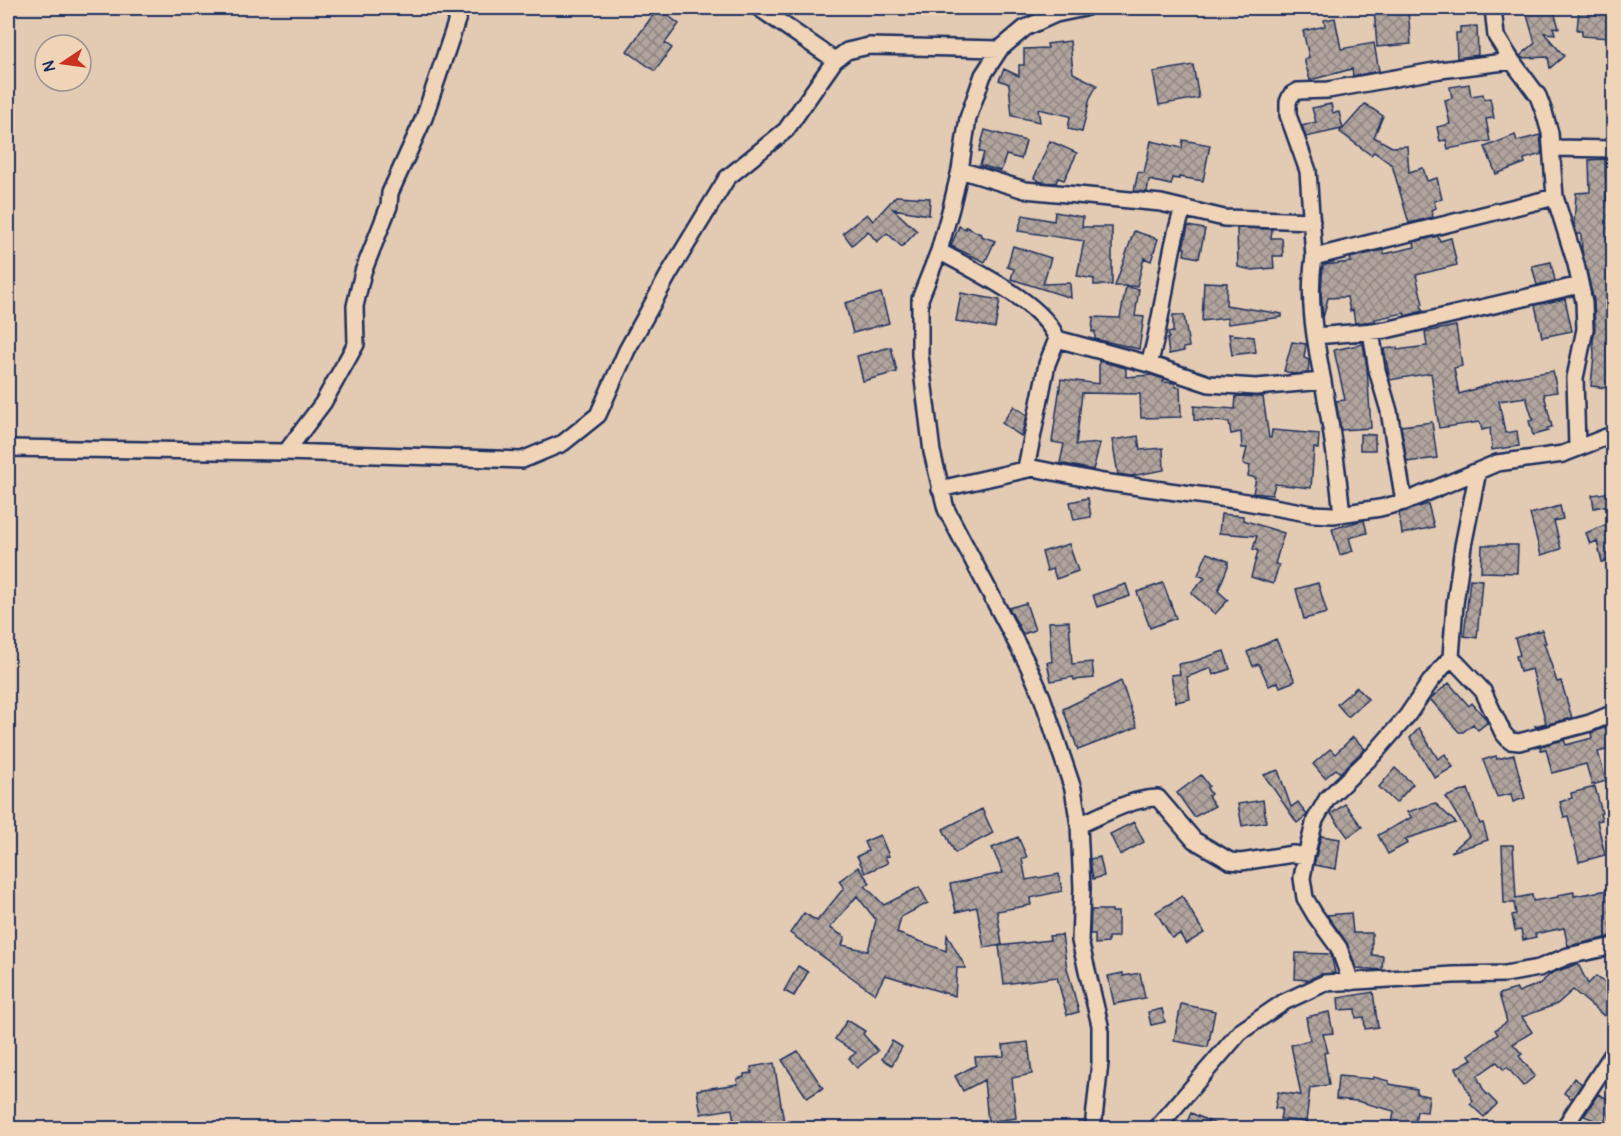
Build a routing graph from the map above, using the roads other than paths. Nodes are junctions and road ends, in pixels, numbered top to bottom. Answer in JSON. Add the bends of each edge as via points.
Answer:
{"nodes":[{"id":1,"x":461,"y":8,"type":"edge"},
{"id":2,"x":759,"y":8,"type":"edge"},
{"id":3,"x":1085,"y":8,"type":"edge"},
{"id":4,"x":1492,"y":8,"type":"edge"},
{"id":5,"x":1000,"y":49,"type":"junction"},
{"id":6,"x":835,"y":60,"type":"junction"},
{"id":7,"x":1512,"y":61,"type":"junction"},
{"id":8,"x":1552,"y":148,"type":"junction"},
{"id":9,"x":1614,"y":149,"type":"edge"},
{"id":10,"x":960,"y":170,"type":"junction"},
{"id":11,"x":1555,"y":197,"type":"junction"},
{"id":12,"x":1183,"y":209,"type":"junction"},
{"id":13,"x":1312,"y":221,"type":"junction"},
{"id":14,"x":939,"y":251,"type":"junction"},
{"id":15,"x":1314,"y":257,"type":"junction"},
{"id":16,"x":1581,"y":285,"type":"junction"},
{"id":17,"x":1371,"y":331,"type":"junction"},
{"id":18,"x":1315,"y":336,"type":"junction"},
{"id":19,"x":1057,"y":339,"type":"junction"},
{"id":20,"x":1149,"y":364,"type":"junction"},
{"id":21,"x":1323,"y":381,"type":"junction"},
{"id":22,"x":1614,"y":434,"type":"edge"},
{"id":23,"x":1577,"y":447,"type":"junction"},
{"id":24,"x":8,"y":448,"type":"edge"},
{"id":25,"x":286,"y":452,"type":"junction"},
{"id":26,"x":1026,"y":468,"type":"junction"},
{"id":27,"x":1478,"y":471,"type":"junction"},
{"id":28,"x":940,"y":489,"type":"junction"},
{"id":29,"x":1404,"y":502,"type":"junction"},
{"id":30,"x":1342,"y":514,"type":"junction"},
{"id":31,"x":1451,"y":657,"type":"junction"},
{"id":32,"x":1614,"y":713,"type":"edge"},
{"id":33,"x":1079,"y":825,"type":"junction"},
{"id":34,"x":1306,"y":856,"type":"junction"},
{"id":35,"x":1614,"y":946,"type":"edge"},
{"id":36,"x":1351,"y":982,"type":"junction"},
{"id":37,"x":1614,"y":1052,"type":"edge"},
{"id":38,"x":1093,"y":1128,"type":"edge"},
{"id":39,"x":1157,"y":1128,"type":"edge"},
{"id":40,"x":1564,"y":1128,"type":"edge"}],
"edges":[{"from":1,"to":25,"type":"street","via":[[424,118],[390,192],[389,206],[363,272],[355,306],[356,344],[323,403]]},
{"from":2,"to":6,"type":"street"},
{"from":3,"to":5,"type":"street","via":[[1056,14],[1025,28]]},
{"from":4,"to":7,"type":"street","via":[[1497,36]]},
{"from":5,"to":6,"type":"street","via":[[869,46],[847,51]]},
{"from":5,"to":10,"type":"street","via":[[983,75],[968,118]]},
{"from":6,"to":25,"type":"street","via":[[786,130],[727,178],[669,272],[598,415],[563,443],[522,460]]},
{"from":7,"to":8,"type":"street","via":[[1538,96]]},
{"from":7,"to":13,"type":"street","via":[[1295,92],[1287,102],[1288,115],[1308,171]]},
{"from":8,"to":9,"type":"street"},
{"from":8,"to":11,"type":"street"},
{"from":10,"to":12,"type":"street","via":[[1025,190],[1161,203]]},
{"from":10,"to":14,"type":"street"},
{"from":11,"to":15,"type":"street"},
{"from":11,"to":16,"type":"street"},
{"from":12,"to":13,"type":"street","via":[[1224,218]]},
{"from":12,"to":20,"type":"street"},
{"from":13,"to":15,"type":"street"},
{"from":14,"to":19,"type":"street","via":[[1012,292],[1047,321]]},
{"from":14,"to":28,"type":"street","via":[[920,299],[920,355]]},
{"from":15,"to":18,"type":"street","via":[[1311,280]]},
{"from":16,"to":17,"type":"street"},
{"from":16,"to":23,"type":"street","via":[[1585,329],[1575,378]]},
{"from":17,"to":18,"type":"street"},
{"from":17,"to":29,"type":"street"},
{"from":18,"to":21,"type":"street"},
{"from":19,"to":20,"type":"street"},
{"from":19,"to":26,"type":"street","via":[[1047,364]]},
{"from":20,"to":21,"type":"street","via":[[1227,386]]},
{"from":21,"to":30,"type":"street"},
{"from":22,"to":23,"type":"street"},
{"from":23,"to":27,"type":"street","via":[[1563,454],[1497,463]]},
{"from":24,"to":25,"type":"street"},
{"from":26,"to":28,"type":"street"},
{"from":26,"to":30,"type":"street","via":[[1312,514]]},
{"from":27,"to":29,"type":"street"},
{"from":27,"to":31,"type":"street","via":[[1461,558]]},
{"from":28,"to":33,"type":"street","via":[[946,509],[1042,697],[1073,789]]},
{"from":29,"to":30,"type":"street"},
{"from":31,"to":32,"type":"street","via":[[1483,691],[1510,741],[1590,723]]},
{"from":31,"to":34,"type":"street","via":[[1374,754],[1327,799],[1315,820]]},
{"from":33,"to":34,"type":"street","via":[[1136,801],[1158,798],[1194,840],[1230,861]]},
{"from":33,"to":38,"type":"street","via":[[1080,941],[1100,1025]]},
{"from":34,"to":36,"type":"street","via":[[1302,878],[1305,897],[1339,948]]},
{"from":35,"to":36,"type":"street","via":[[1504,974]]},
{"from":36,"to":39,"type":"street","via":[[1325,983],[1284,1002],[1240,1032]]},
{"from":37,"to":40,"type":"street"}]}
